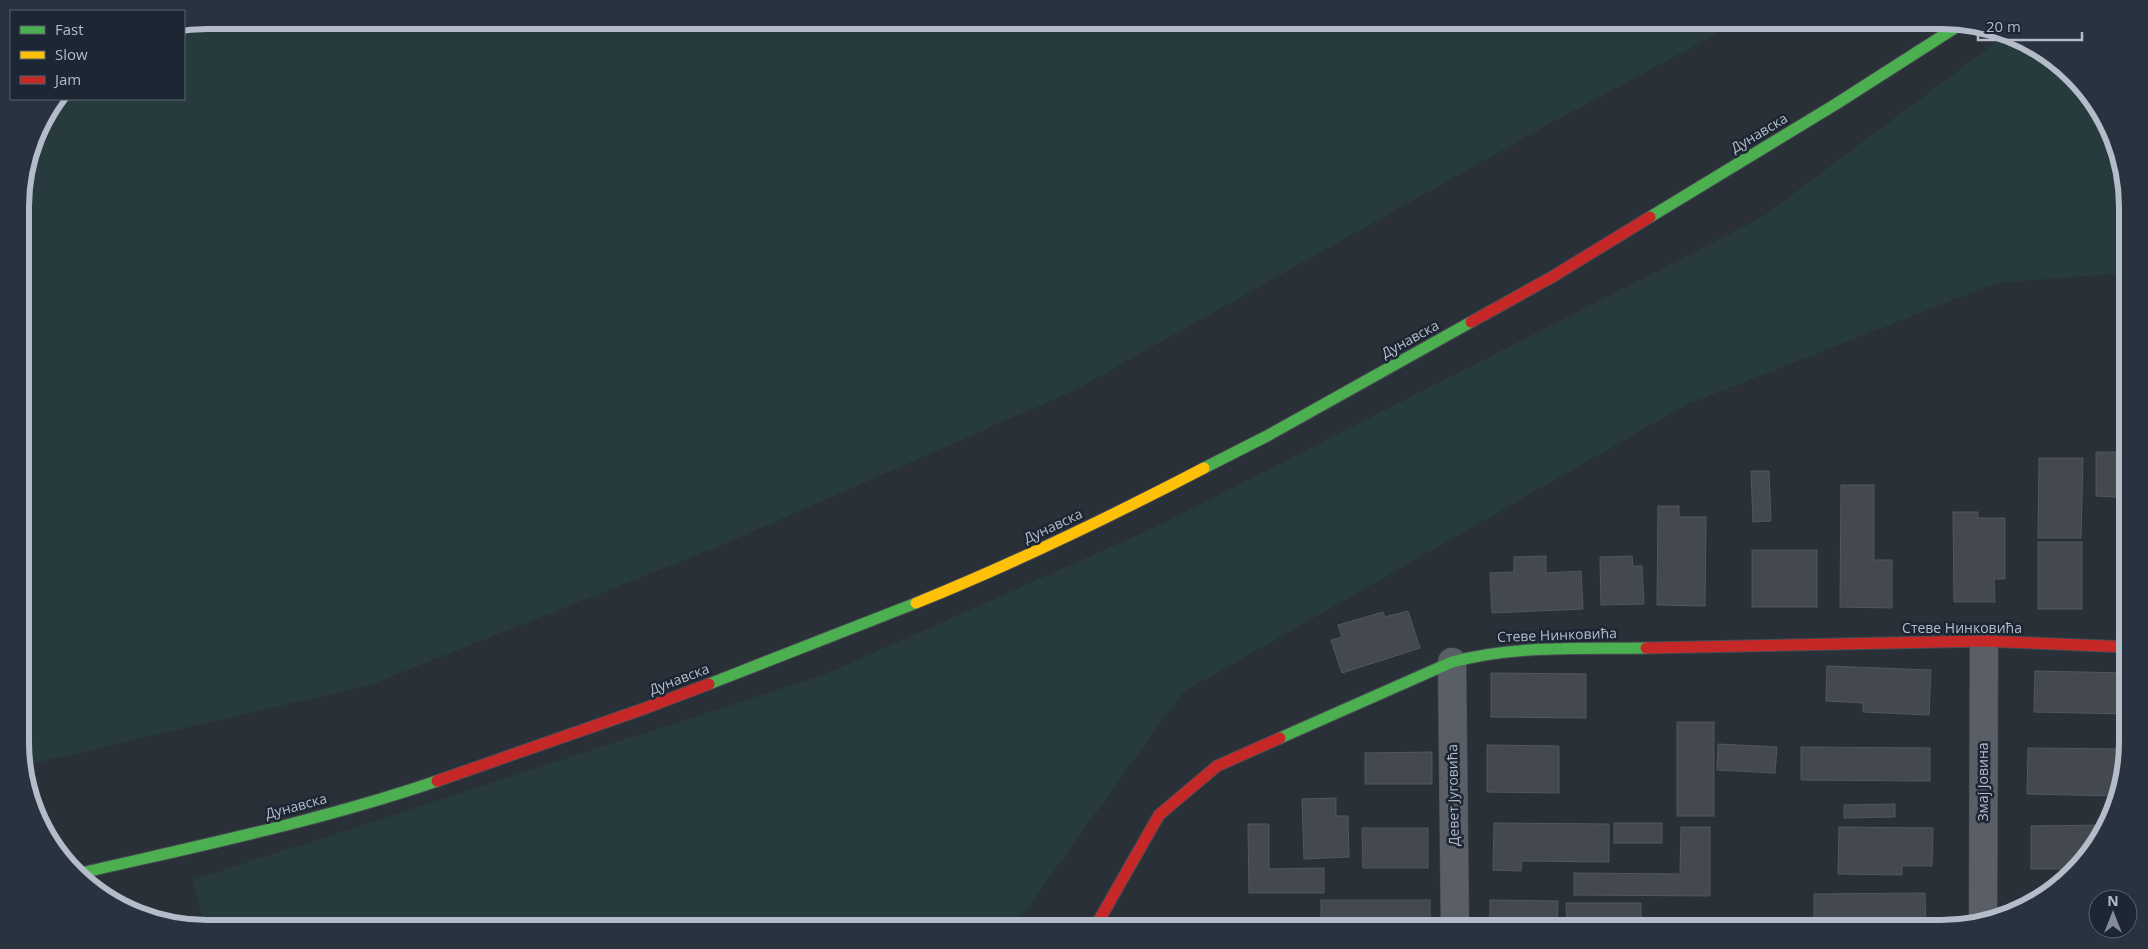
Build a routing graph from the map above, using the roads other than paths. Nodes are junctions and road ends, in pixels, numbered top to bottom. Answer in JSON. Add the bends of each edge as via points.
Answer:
{"nodes":[{"id":1,"x":1953,"y":29,"type":"edge"},
{"id":2,"x":1984,"y":641,"type":"junction"},
{"id":3,"x":2119,"y":647,"type":"edge"},
{"id":4,"x":1452,"y":662,"type":"junction"},
{"id":5,"x":85,"y":872,"type":"edge"},
{"id":6,"x":1983,"y":915,"type":"edge"},
{"id":7,"x":1099,"y":920,"type":"edge"},
{"id":8,"x":1455,"y":920,"type":"edge"}],
"edges":[{"from":1,"to":5,"type":"main road","name":"Дунавска","via":[[1552,277],[1267,436],[1099,522],[966,583],[643,709],[398,794]]},
{"from":2,"to":3,"type":"main road","name":"Стеве Нинковића"},
{"from":2,"to":4,"type":"main road","name":"Стеве Нинковића","via":[[1503,650]]},
{"from":2,"to":6,"type":"street","name":"Змај Јовина"},
{"from":4,"to":7,"type":"main road","name":"Стеве Нинковића","via":[[1218,766],[1159,815]]},
{"from":4,"to":8,"type":"street","name":"Девет Југовића"}]}
